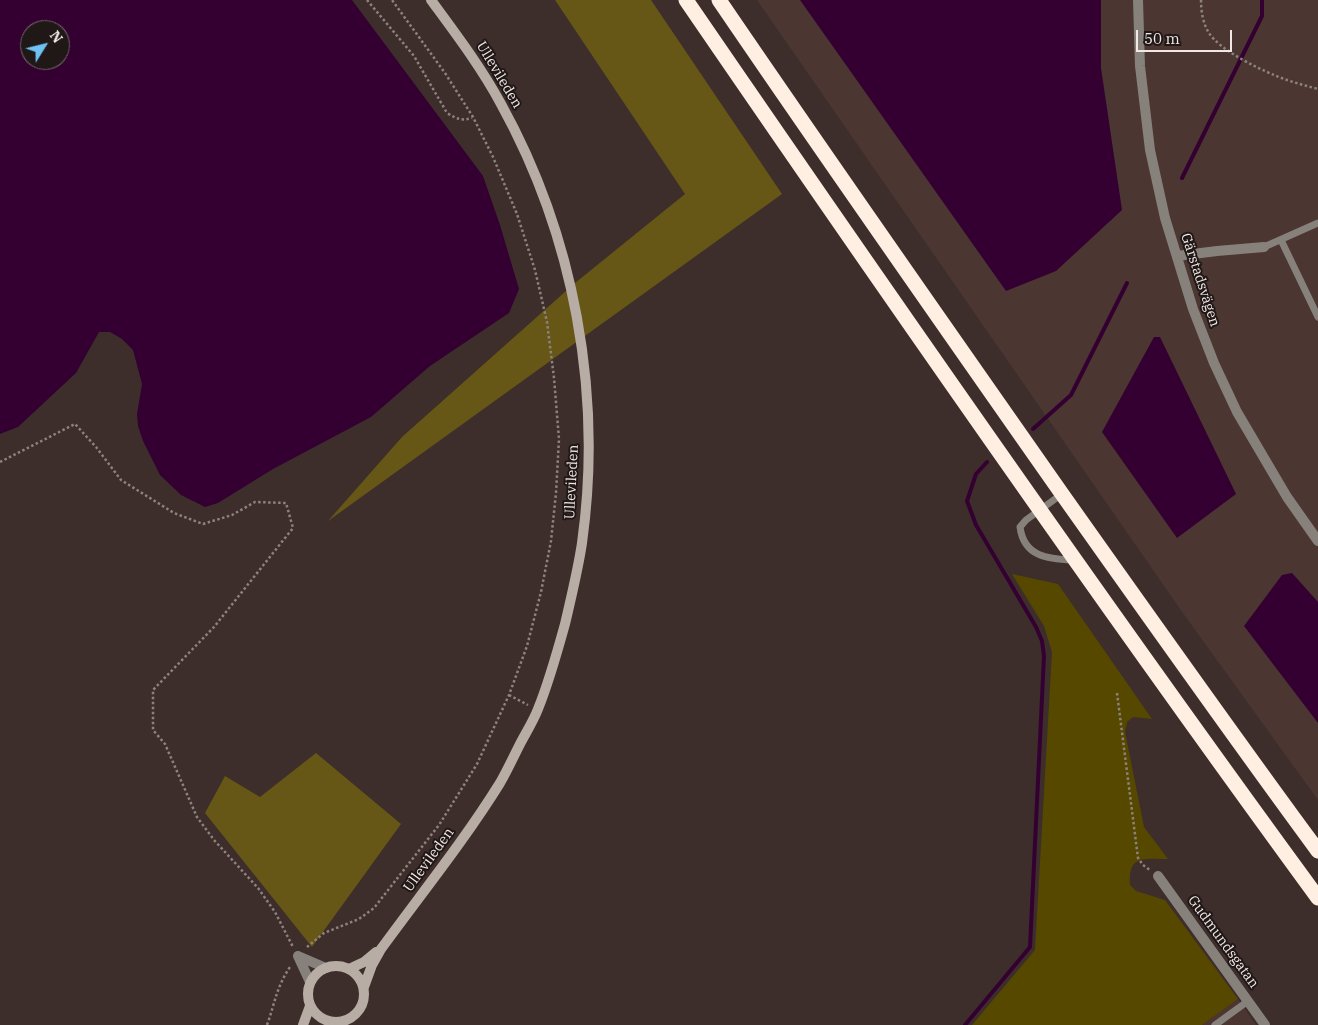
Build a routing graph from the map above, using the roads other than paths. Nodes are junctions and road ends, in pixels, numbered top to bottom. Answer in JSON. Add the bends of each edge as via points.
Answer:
{"nodes":[{"id":1,"x":431,"y":0,"type":"edge"},
{"id":2,"x":686,"y":0,"type":"edge"},
{"id":3,"x":719,"y":0,"type":"edge"},
{"id":4,"x":1138,"y":0,"type":"edge"},
{"id":5,"x":1318,"y":223,"type":"edge"},
{"id":6,"x":1281,"y":240,"type":"junction"},
{"id":7,"x":1264,"y":247,"type":"joint"},
{"id":8,"x":1177,"y":256,"type":"junction"},
{"id":9,"x":1318,"y":317,"type":"edge"},
{"id":10,"x":1062,"y":494,"type":"junction"},
{"id":11,"x":1040,"y":509,"type":"junction"},
{"id":12,"x":1318,"y":541,"type":"edge"},
{"id":13,"x":1076,"y":560,"type":"junction"},
{"id":14,"x":1318,"y":851,"type":"edge"},
{"id":15,"x":1158,"y":876,"type":"road end"},
{"id":16,"x":1318,"y":898,"type":"edge"},
{"id":17,"x":381,"y":949,"type":"junction"},
{"id":18,"x":326,"y":968,"type":"junction"},
{"id":19,"x":349,"y":969,"type":"junction"},
{"id":20,"x":310,"y":982,"type":"junction"},
{"id":21,"x":364,"y":988,"type":"junction"},
{"id":22,"x":1248,"y":1001,"type":"junction"},
{"id":23,"x":310,"y":1006,"type":"junction"},
{"id":24,"x":324,"y":1023,"type":"edge"},
{"id":25,"x":303,"y":1025,"type":"edge"},
{"id":26,"x":1215,"y":1025,"type":"edge"},
{"id":27,"x":1265,"y":1025,"type":"edge"}],
"edges":[{"from":1,"to":17,"type":"main road","name":"Ullevileden","via":[[472,55],[502,104],[546,204],[563,255],[584,358],[589,420],[588,486],[582,544],[570,603],[538,711],[501,782]]},
{"from":2,"to":11,"type":"highway"},
{"from":3,"to":10,"type":"highway"},
{"from":4,"to":8,"type":"street","name":"Gärstadsvägen","via":[[1140,66],[1150,150]]},
{"from":5,"to":6,"type":"lane"},
{"from":6,"to":7,"type":"lane"},
{"from":6,"to":9,"type":"lane"},
{"from":7,"to":8,"type":"street"},
{"from":8,"to":12,"type":"street","name":"Gärstadsvägen","via":[[1196,318],[1238,412],[1287,497]]},
{"from":10,"to":11,"type":"lane"},
{"from":10,"to":14,"type":"highway"},
{"from":11,"to":13,"type":"highway"},
{"from":11,"to":13,"type":"lane","via":[[1020,527],[1021,538],[1039,556]]},
{"from":13,"to":16,"type":"highway"},
{"from":15,"to":22,"type":"street","name":"Gudmundsgatan"},
{"from":17,"to":19,"type":"main road","name":"Ullevileden"},
{"from":17,"to":21,"type":"main road","name":"Ullevileden"},
{"from":18,"to":19,"type":"main road"},
{"from":18,"to":20,"type":"main road"},
{"from":18,"to":20,"type":"street","via":[[301,953]]},
{"from":19,"to":21,"type":"main road"},
{"from":20,"to":23,"type":"main road"},
{"from":21,"to":24,"type":"main road","via":[[363,1002],[355,1015],[342,1022]]},
{"from":22,"to":26,"type":"lane"},
{"from":22,"to":27,"type":"street","name":"Gudmundsgatan"},
{"from":23,"to":24,"type":"main road"},
{"from":23,"to":25,"type":"main road"}]}
